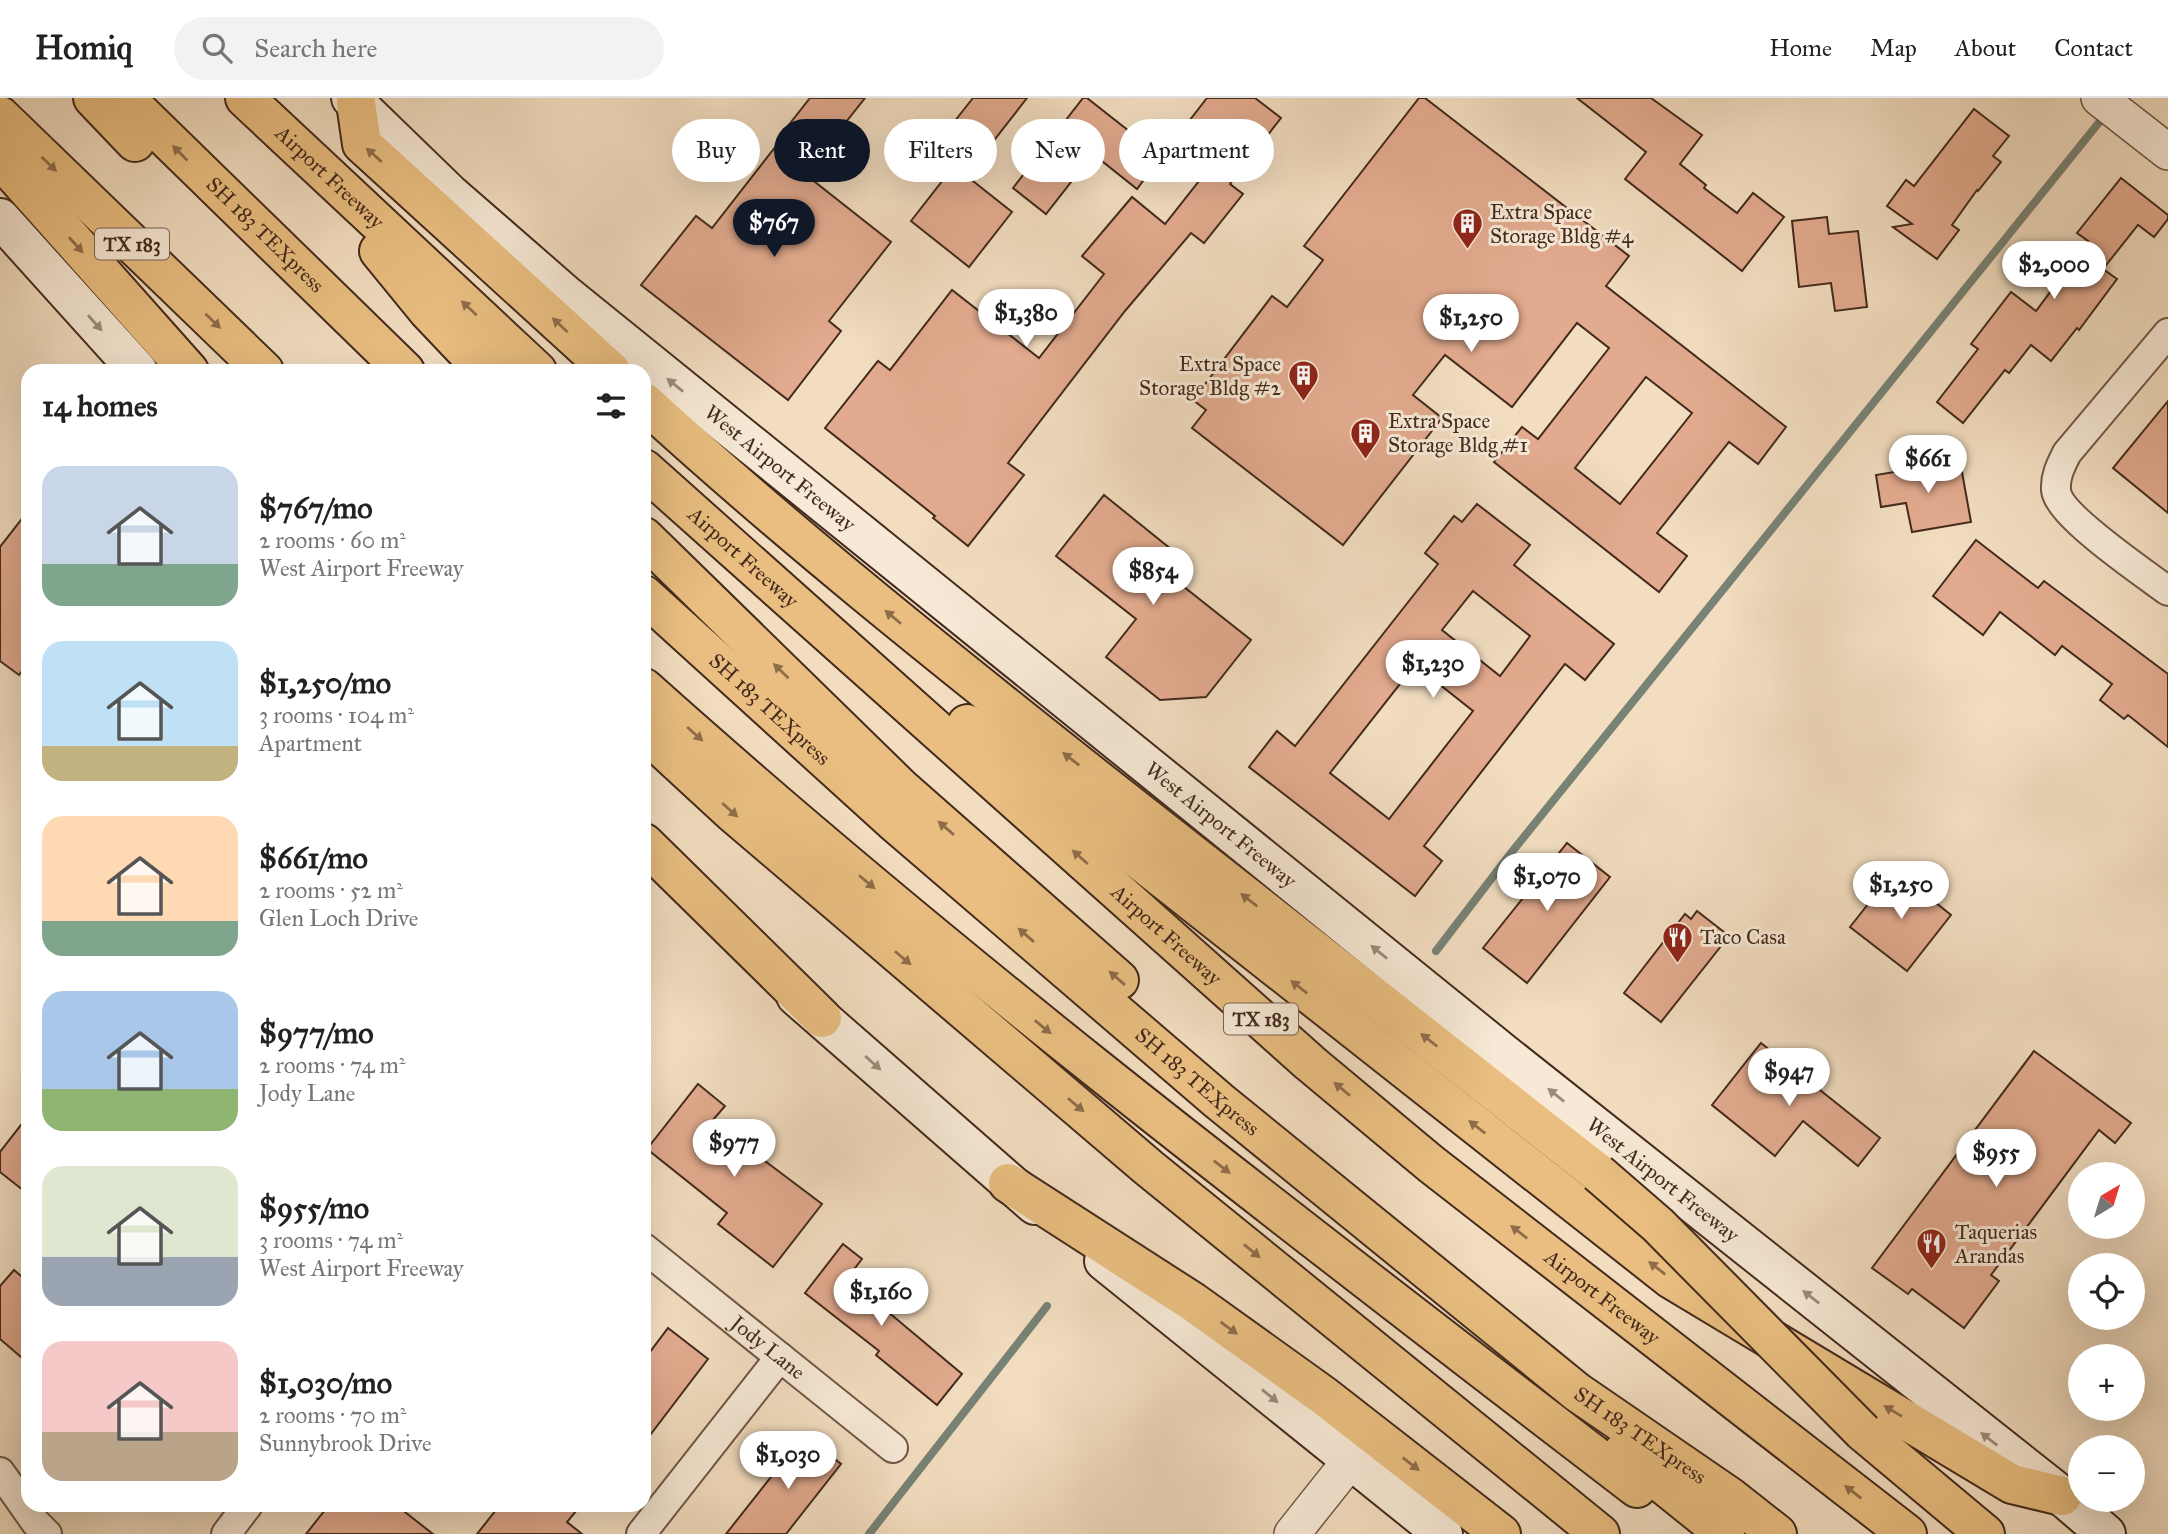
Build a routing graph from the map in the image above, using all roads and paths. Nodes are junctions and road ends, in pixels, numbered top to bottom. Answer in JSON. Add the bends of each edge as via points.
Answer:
{"nodes":[{"id":1,"x":93,"y":98,"type":"edge"},
{"id":2,"x":125,"y":98,"type":"edge"},
{"id":3,"x":245,"y":98,"type":"edge"},
{"id":4,"x":2099,"y":98,"type":"edge"},
{"id":5,"x":354,"y":101,"type":"edge"},
{"id":6,"x":0,"y":116,"type":"edge"},
{"id":7,"x":295,"y":146,"type":"junction"},
{"id":8,"x":2168,"y":152,"type":"edge"},
{"id":9,"x":0,"y":156,"type":"edge"},
{"id":10,"x":0,"y":218,"type":"edge"},
{"id":11,"x":2168,"y":333,"type":"edge"},
{"id":12,"x":132,"y":364,"type":"edge"},
{"id":13,"x":184,"y":364,"type":"edge"},
{"id":14,"x":257,"y":364,"type":"edge"},
{"id":15,"x":365,"y":364,"type":"edge"},
{"id":16,"x":398,"y":364,"type":"edge"},
{"id":17,"x":478,"y":364,"type":"edge"},
{"id":18,"x":529,"y":364,"type":"edge"},
{"id":19,"x":603,"y":364,"type":"edge"},
{"id":20,"x":650,"y":364,"type":"edge"},
{"id":21,"x":651,"y":365,"type":"edge"},
{"id":22,"x":651,"y":408,"type":"edge"},
{"id":23,"x":651,"y":475,"type":"edge"},
{"id":24,"x":651,"y":544,"type":"edge"},
{"id":25,"x":2168,"y":591,"type":"edge"},
{"id":26,"x":651,"y":601,"type":"edge"},
{"id":27,"x":651,"y":634,"type":"edge"},
{"id":28,"x":844,"y":647,"type":"junction"},
{"id":29,"x":651,"y":694,"type":"edge"},
{"id":30,"x":651,"y":737,"type":"edge"},
{"id":31,"x":651,"y":850,"type":"edge"},
{"id":32,"x":651,"y":869,"type":"edge"},
{"id":33,"x":822,"y":1018,"type":"junction"},
{"id":34,"x":1008,"y":1183,"type":"junction"},
{"id":35,"x":651,"y":1254,"type":"edge"},
{"id":36,"x":780,"y":1357,"type":"junction"},
{"id":37,"x":893,"y":1448,"type":"dead end"},
{"id":38,"x":1350,"y":1461,"type":"junction"},
{"id":39,"x":0,"y":1472,"type":"edge"},
{"id":40,"x":2062,"y":1496,"type":"junction"},
{"id":41,"x":21,"y":1502,"type":"edge"},
{"id":42,"x":28,"y":1512,"type":"edge"},
{"id":43,"x":243,"y":1512,"type":"edge"},
{"id":44,"x":1728,"y":1516,"type":"edge"},
{"id":45,"x":47,"y":1534,"type":"edge"},
{"id":46,"x":226,"y":1534,"type":"edge"},
{"id":47,"x":641,"y":1534,"type":"edge"},
{"id":48,"x":1292,"y":1534,"type":"edge"},
{"id":49,"x":1443,"y":1534,"type":"edge"},
{"id":50,"x":1501,"y":1534,"type":"edge"},
{"id":51,"x":1601,"y":1534,"type":"edge"},
{"id":52,"x":1697,"y":1534,"type":"edge"},
{"id":53,"x":1777,"y":1534,"type":"edge"},
{"id":54,"x":1907,"y":1534,"type":"edge"},
{"id":55,"x":1985,"y":1534,"type":"edge"},
{"id":56,"x":2106,"y":1534,"type":"edge"}],
"edges":[{"from":1,"to":15,"type":"highway","name":"SH 183 TEXpress"},
{"from":16,"to":2,"type":"highway","name":"SH 183 TEXpress","one_way":true},
{"from":3,"to":7,"type":"highway","name":"Airport Freeway"},
{"from":4,"to":8,"type":"street"},
{"from":19,"to":5,"type":"highway","one_way":true,"via":[[362,144]]},
{"from":20,"to":5,"type":"main road","name":"West Airport Freeway","one_way":true,"via":[[449,193]]},
{"from":6,"to":14,"type":"highway","number":"TX 183","one_way":true},
{"from":7,"to":17,"type":"highway","via":[[428,311]]},
{"from":18,"to":7,"type":"highway","name":"Airport Freeway","one_way":true},
{"from":9,"to":13,"type":"highway","one_way":true},
{"from":10,"to":12,"type":"main road","one_way":true},
{"from":11,"to":25,"type":"street","via":[[2067,453],[2058,471],[2056,492],[2066,510],[2087,529]]},
{"from":40,"to":21,"type":"main road","name":"West Airport Freeway","one_way":true},
{"from":55,"to":22,"type":"highway","one_way":true,"bridge":true,"via":[[1863,1432],[1658,1225],[1598,1173],[897,621]]},
{"from":23,"to":28,"type":"highway","name":"Airport Freeway","number":"TX 183"},
{"from":44,"to":24,"type":"highway","one_way":true,"via":[[1586,1373],[1231,1079],[901,788]]},
{"from":44,"to":26,"type":"highway","name":"SH 183 TEXpress","one_way":true,"via":[[1219,1101],[893,821]]},
{"from":27,"to":44,"type":"highway","name":"SH 183 TEXpress","via":[[1156,1078]]},
{"from":40,"to":28,"type":"highway","one_way":true,"via":[[2012,1483],[1671,1279],[904,675]]},
{"from":54,"to":28,"type":"highway","name":"Airport Freeway","number":"TX 183","one_way":true,"via":[[1431,1164],[1310,1063]]},
{"from":29,"to":52,"type":"highway","one_way":true,"via":[[894,905],[1092,1067]]},
{"from":30,"to":51,"type":"highway","one_way":true,"via":[[733,813],[1149,1168]]},
{"from":31,"to":33,"type":"highway"},
{"from":32,"to":33,"type":"main road"},
{"from":33,"to":34,"type":"main road","one_way":true},
{"from":34,"to":38,"type":"main road","one_way":true},
{"from":34,"to":50,"type":"highway","one_way":true,"via":[[1193,1302],[1324,1396]]},
{"from":35,"to":36,"type":"street","name":"Jody Lane"},
{"from":36,"to":37,"type":"street","name":"Jody Lane"},
{"from":36,"to":47,"type":"street"},
{"from":38,"to":48,"type":"street"},
{"from":38,"to":49,"type":"main road"},
{"from":39,"to":41,"type":"street"},
{"from":40,"to":56,"type":"main road","name":"West Airport Freeway"},
{"from":42,"to":45,"type":"street"},
{"from":43,"to":46,"type":"street"},
{"from":44,"to":53,"type":"highway","name":"SH 183 TEXpress"}]}
